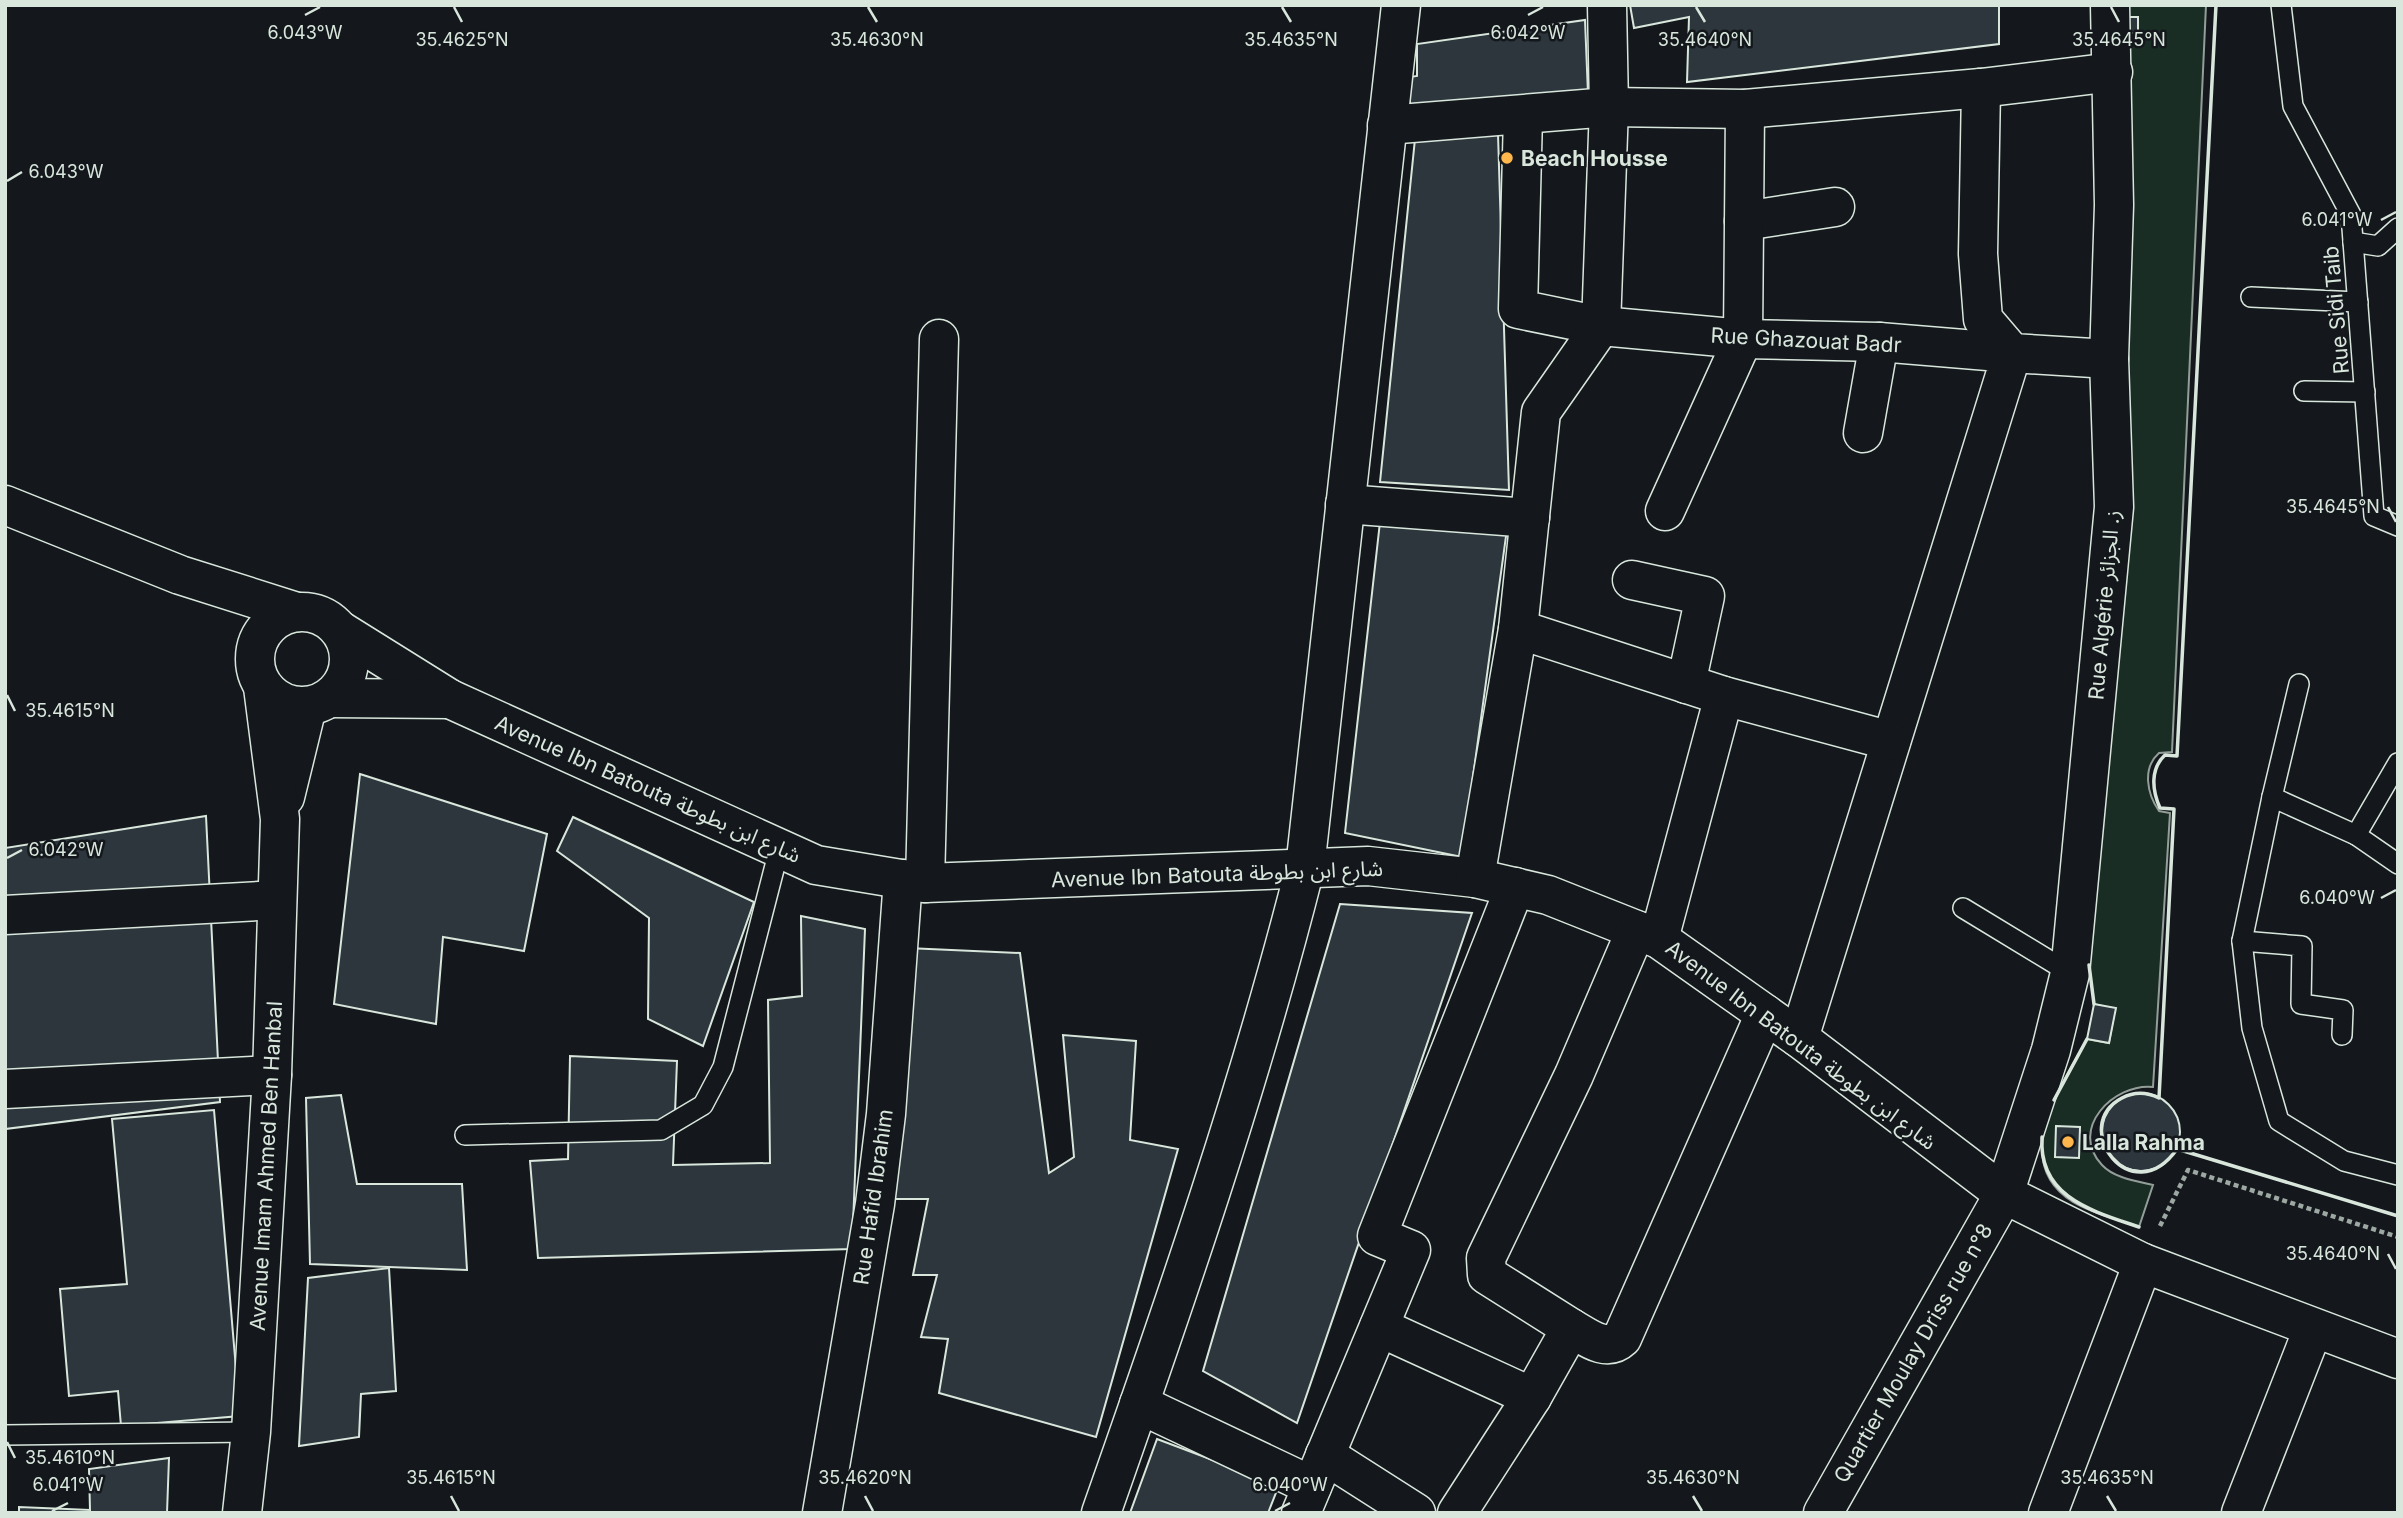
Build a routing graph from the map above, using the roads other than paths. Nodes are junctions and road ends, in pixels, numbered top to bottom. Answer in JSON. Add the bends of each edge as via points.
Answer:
{"nodes":[{"id":1,"x":1401,"y":5,"type":"edge"},
{"id":2,"x":1607,"y":5,"type":"edge"},
{"id":3,"x":2110,"y":5,"type":"edge"},
{"id":4,"x":2281,"y":5,"type":"edge"},
{"id":5,"x":2113,"y":72,"type":"junction"},
{"id":6,"x":1981,"y":88,"type":"junction"},
{"id":7,"x":1609,"y":107,"type":"junction"},
{"id":8,"x":1745,"y":109,"type":"junction"},
{"id":9,"x":1523,"y":116,"type":"junction"},
{"id":10,"x":1387,"y":125,"type":"junction"},
{"id":11,"x":1835,"y":207,"type":"dead end"},
{"id":12,"x":1744,"y":221,"type":"junction"},
{"id":13,"x":2398,"y":228,"type":"edge"},
{"id":14,"x":2353,"y":242,"type":"junction"},
{"id":15,"x":2251,"y":297,"type":"dead end"},
{"id":16,"x":2358,"y":302,"type":"junction"},
{"id":17,"x":1601,"y":326,"type":"junction"},
{"id":18,"x":939,"y":339,"type":"dead end"},
{"id":19,"x":1743,"y":339,"type":"junction"},
{"id":20,"x":1879,"y":342,"type":"junction"},
{"id":21,"x":2012,"y":353,"type":"junction"},
{"id":22,"x":2109,"y":359,"type":"junction"},
{"id":23,"x":2304,"y":391,"type":"dead end"},
{"id":24,"x":2365,"y":392,"type":"junction"},
{"id":25,"x":1863,"y":433,"type":"dead end"},
{"id":26,"x":1345,"y":503,"type":"junction"},
{"id":27,"x":5,"y":505,"type":"edge"},
{"id":28,"x":1665,"y":511,"type":"dead end"},
{"id":29,"x":1530,"y":518,"type":"junction"},
{"id":30,"x":2398,"y":526,"type":"edge"},
{"id":31,"x":180,"y":575,"type":"junction"},
{"id":32,"x":1632,"y":580,"type":"dead end"},
{"id":33,"x":297,"y":612,"type":"junction"},
{"id":34,"x":1518,"y":629,"type":"junction"},
{"id":35,"x":341,"y":631,"type":"junction"},
{"id":36,"x":258,"y":639,"type":"junction"},
{"id":37,"x":1686,"y":684,"type":"junction"},
{"id":38,"x":2299,"y":684,"type":"dead end"},
{"id":39,"x":263,"y":687,"type":"junction"},
{"id":40,"x":1724,"y":696,"type":"junction"},
{"id":41,"x":450,"y":699,"type":"junction"},
{"id":42,"x":318,"y":703,"type":"junction"},
{"id":43,"x":1891,"y":741,"type":"junction"},
{"id":44,"x":2398,"y":762,"type":"edge"},
{"id":45,"x":2272,"y":797,"type":"junction"},
{"id":46,"x":279,"y":819,"type":"junction"},
{"id":47,"x":2356,"y":835,"type":"junction"},
{"id":48,"x":779,"y":850,"type":"junction"},
{"id":49,"x":2398,"y":864,"type":"edge"},
{"id":50,"x":1306,"y":868,"type":"junction"},
{"id":51,"x":1475,"y":878,"type":"junction"},
{"id":52,"x":914,"y":881,"type":"junction"},
{"id":53,"x":1515,"y":887,"type":"junction"},
{"id":54,"x":277,"y":900,"type":"junction"},
{"id":55,"x":1963,"y":908,"type":"dead end"},
{"id":56,"x":5,"y":915,"type":"edge"},
{"id":57,"x":1648,"y":934,"type":"junction"},
{"id":58,"x":2242,"y":941,"type":"junction"},
{"id":59,"x":2070,"y":973,"type":"junction"},
{"id":60,"x":1765,"y":1014,"type":"junction"},
{"id":61,"x":2342,"y":1035,"type":"dead end"},
{"id":62,"x":1799,"y":1038,"type":"junction"},
{"id":63,"x":272,"y":1075,"type":"junction"},
{"id":64,"x":5,"y":1089,"type":"edge"},
{"id":65,"x":465,"y":1135,"type":"dead end"},
{"id":66,"x":2398,"y":1175,"type":"edge"},
{"id":67,"x":2004,"y":1194,"type":"junction"},
{"id":68,"x":2143,"y":1263,"type":"junction"},
{"id":69,"x":1379,"y":1327,"type":"junction"},
{"id":70,"x":1570,"y":1328,"type":"junction"},
{"id":71,"x":2313,"y":1329,"type":"junction"},
{"id":72,"x":2398,"y":1359,"type":"edge"},
{"id":73,"x":1532,"y":1397,"type":"junction"},
{"id":74,"x":1139,"y":1404,"type":"junction"},
{"id":75,"x":251,"y":1432,"type":"junction"},
{"id":76,"x":5,"y":1435,"type":"edge"},
{"id":77,"x":1313,"y":1485,"type":"edge"},
{"id":78,"x":242,"y":1513,"type":"edge"},
{"id":79,"x":822,"y":1513,"type":"edge"},
{"id":80,"x":1101,"y":1513,"type":"edge"},
{"id":81,"x":1416,"y":1513,"type":"edge"},
{"id":82,"x":1457,"y":1513,"type":"edge"},
{"id":83,"x":1823,"y":1513,"type":"edge"},
{"id":84,"x":2048,"y":1513,"type":"edge"},
{"id":85,"x":2241,"y":1513,"type":"edge"}],
"edges":[{"from":1,"to":10,"type":"street"},
{"from":2,"to":7,"type":"street"},
{"from":3,"to":5,"type":"street","name":"Rue Algérie ز. الجزائر"},
{"from":4,"to":14,"type":"lane","name":"Rue Sidi Taib","via":[[2293,106],[2351,215]]},
{"from":5,"to":6,"type":"street"},
{"from":5,"to":22,"type":"street","name":"Rue Algérie ز. الجزائر"},
{"from":6,"to":8,"type":"street"},
{"from":6,"to":21,"type":"street","via":[[1978,254],[1983,319]]},
{"from":7,"to":8,"type":"street"},
{"from":7,"to":9,"type":"street"},
{"from":7,"to":17,"type":"street"},
{"from":8,"to":12,"type":"street"},
{"from":9,"to":10,"type":"street"},
{"from":9,"to":17,"type":"street","name":"Rue Ghazouat Badr","via":[[1518,309]]},
{"from":10,"to":26,"type":"street"},
{"from":11,"to":12,"type":"street"},
{"from":12,"to":19,"type":"street"},
{"from":13,"to":14,"type":"lane","via":[[2378,246]]},
{"from":14,"to":16,"type":"lane","name":"Rue Sidi Taib"},
{"from":15,"to":16,"type":"lane"},
{"from":16,"to":24,"type":"lane","name":"Rue Sidi Taib"},
{"from":17,"to":19,"type":"street","name":"Rue Ghazouat Badr"},
{"from":17,"to":29,"type":"street","via":[[1541,412]]},
{"from":18,"to":52,"type":"street","name":"Rue Hafid Ibrahim"},
{"from":19,"to":20,"type":"street","name":"Rue Ghazouat Badr"},
{"from":19,"to":28,"type":"street"},
{"from":20,"to":21,"type":"street","name":"Rue Ghazouat Badr"},
{"from":20,"to":25,"type":"street"},
{"from":21,"to":22,"type":"street","name":"Rue Ghazouat Badr"},
{"from":21,"to":43,"type":"street"},
{"from":22,"to":59,"type":"street","name":"Rue Algérie ز. الجزائر","via":[[2114,507]]},
{"from":23,"to":24,"type":"lane"},
{"from":24,"to":30,"type":"lane","name":"Rue Sidi Taib","via":[[2374,516]]},
{"from":26,"to":29,"type":"street"},
{"from":26,"to":50,"type":"street"},
{"from":27,"to":31,"type":"street"},
{"from":29,"to":34,"type":"street"},
{"from":31,"to":33,"type":"street"},
{"from":31,"to":36,"type":"street"},
{"from":32,"to":37,"type":"street","via":[[1705,596]]},
{"from":33,"to":35,"type":"street","via":[[321,616]]},
{"from":33,"to":36,"type":"street","via":[[274,620]]},
{"from":34,"to":37,"type":"street"},
{"from":34,"to":51,"type":"street"},
{"from":35,"to":41,"type":"street","name":"Avenue Ibn Batouta شارع ابن بطوطة"},
{"from":35,"to":42,"type":"street","via":[[350,654],[346,679]]},
{"from":36,"to":39,"type":"street","via":[[255,664]]},
{"from":37,"to":40,"type":"street"},
{"from":38,"to":45,"type":"lane"},
{"from":39,"to":42,"type":"street","via":[[283,703]]},
{"from":39,"to":46,"type":"street","name":"Avenue Imam Ahmed Ben Hanbal"},
{"from":40,"to":43,"type":"street"},
{"from":40,"to":57,"type":"street"},
{"from":41,"to":42,"type":"street","name":"Avenue Ibn Batouta شارع ابن بطوطة"},
{"from":41,"to":48,"type":"street","name":"Avenue Ibn Batouta شارع ابن بطوطة"},
{"from":42,"to":46,"type":"street","name":"Avenue Imam Ahmed Ben Hanbal"},
{"from":43,"to":62,"type":"street"},
{"from":44,"to":47,"type":"lane"},
{"from":45,"to":47,"type":"lane"},
{"from":45,"to":58,"type":"lane"},
{"from":46,"to":54,"type":"street","name":"Avenue Imam Ahmed Ben Hanbal"},
{"from":47,"to":49,"type":"lane"},
{"from":48,"to":52,"type":"street","name":"Avenue Ibn Batouta شارع ابن بطوطة","via":[[816,865]]},
{"from":48,"to":65,"type":"lane","via":[[723,1067],[703,1105],[661,1130]]},
{"from":50,"to":51,"type":"street","name":"Avenue Ibn Batouta شارع ابن بطوطة","via":[[1368,866]]},
{"from":50,"to":52,"type":"street","name":"Avenue Ibn Batouta شارع ابن بطوطة"},
{"from":50,"to":74,"type":"street","via":[[1279,973]]},
{"from":51,"to":53,"type":"street","name":"Avenue Ibn Batouta شارع ابن بطوطة"},
{"from":52,"to":79,"type":"street","name":"Rue Hafid Ibrahim","via":[[875,1204]]},
{"from":53,"to":57,"type":"street","name":"Avenue Ibn Batouta شارع ابن بطوطة"},
{"from":53,"to":69,"type":"street","via":[[1377,1236],[1411,1250]]},
{"from":54,"to":56,"type":"street"},
{"from":54,"to":63,"type":"street","name":"Avenue Imam Ahmed Ben Hanbal"},
{"from":55,"to":59,"type":"lane"},
{"from":57,"to":60,"type":"street","name":"Avenue Ibn Batouta شارع ابن بطوطة"},
{"from":57,"to":70,"type":"street","via":[[1486,1258],[1487,1275],[1498,1285]]},
{"from":58,"to":61,"type":"lane","via":[[2302,946],[2301,1004],[2343,1010]]},
{"from":58,"to":66,"type":"lane","via":[[2252,1028],[2279,1121],[2344,1161]]},
{"from":59,"to":67,"type":"street","name":"Rue Algérie ز. الجزائر","via":[[2051,1050]]},
{"from":60,"to":62,"type":"street","name":"Avenue Ibn Batouta شارع ابن بطوطة"},
{"from":60,"to":70,"type":"street","via":[[1622,1338],[1610,1346],[1602,1345]]},
{"from":62,"to":67,"type":"street","name":"Avenue Ibn Batouta شارع ابن بطوطة"},
{"from":63,"to":64,"type":"street"},
{"from":63,"to":75,"type":"street","name":"Avenue Imam Ahmed Ben Hanbal"},
{"from":67,"to":68,"type":"street","name":"Avenue Ibn Batouta شارع ابن بطوطة"},
{"from":67,"to":83,"type":"street","name":"Quartier Moulay Driss rue n°8"},
{"from":68,"to":71,"type":"street","name":"Avenue Ibn Batouta شارع ابن بطوطة"},
{"from":68,"to":84,"type":"street"},
{"from":69,"to":73,"type":"street"},
{"from":69,"to":77,"type":"street"},
{"from":70,"to":73,"type":"street"},
{"from":71,"to":72,"type":"street","name":"Avenue Ibn Batouta شارع ابن بطوطة"},
{"from":71,"to":85,"type":"street"},
{"from":73,"to":82,"type":"street"},
{"from":74,"to":77,"type":"street"},
{"from":74,"to":80,"type":"street"},
{"from":75,"to":76,"type":"lane"},
{"from":75,"to":78,"type":"street","name":"Avenue Imam Ahmed Ben Hanbal"},
{"from":77,"to":81,"type":"street"}]}
